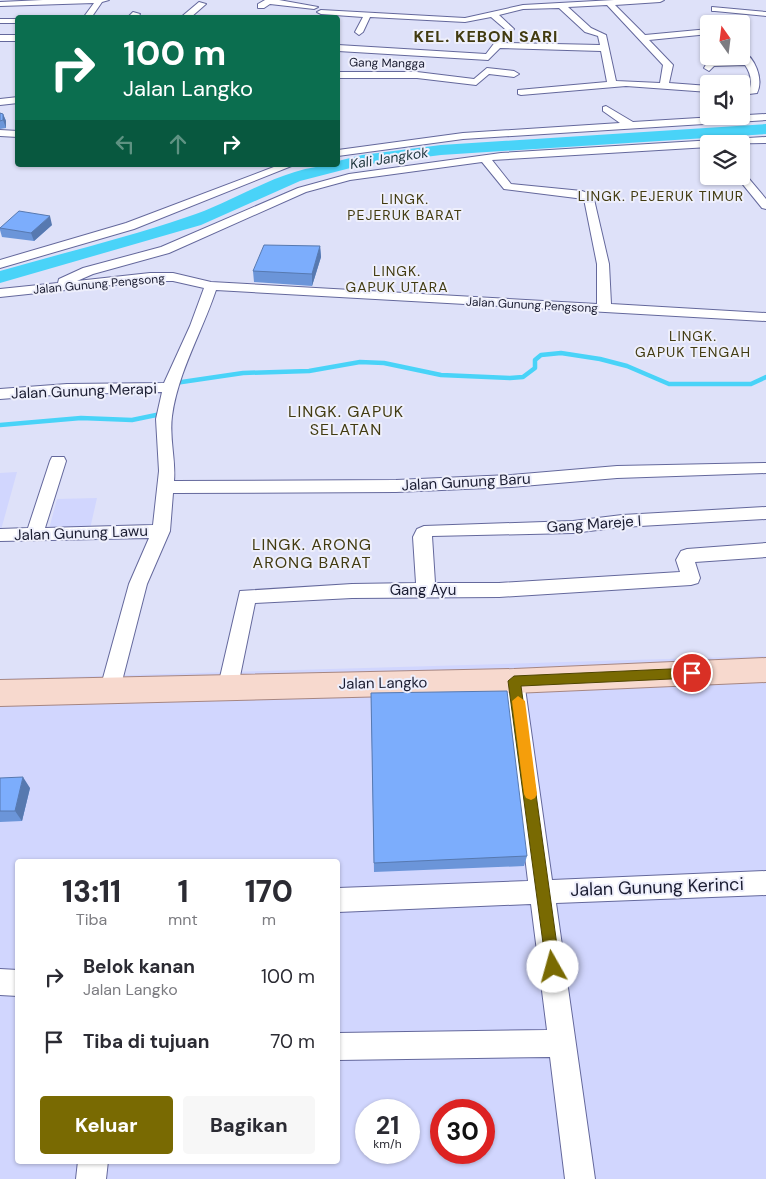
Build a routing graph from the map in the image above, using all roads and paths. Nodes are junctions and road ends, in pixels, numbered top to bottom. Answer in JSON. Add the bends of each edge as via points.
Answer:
{"nodes":[{"id":1,"x":105,"y":0,"type":"edge"},
{"id":2,"x":306,"y":0,"type":"edge"},
{"id":3,"x":660,"y":0,"type":"edge"},
{"id":4,"x":711,"y":0,"type":"edge"},
{"id":5,"x":99,"y":1,"type":"edge"},
{"id":6,"x":14,"y":2,"type":"edge"},
{"id":7,"x":604,"y":2,"type":"edge"},
{"id":8,"x":751,"y":3,"type":"dead end"},
{"id":9,"x":0,"y":4,"type":"edge"},
{"id":10,"x":202,"y":4,"type":"dead end"},
{"id":11,"x":561,"y":5,"type":"junction"},
{"id":12,"x":261,"y":6,"type":"dead end"},
{"id":13,"x":715,"y":9,"type":"junction"},
{"id":14,"x":39,"y":11,"type":"dead end"},
{"id":15,"x":58,"y":11,"type":"dead end"},
{"id":16,"x":318,"y":12,"type":"edge"},
{"id":17,"x":747,"y":13,"type":"junction"},
{"id":18,"x":766,"y":14,"type":"edge"},
{"id":19,"x":89,"y":15,"type":"edge"},
{"id":20,"x":188,"y":15,"type":"edge"},
{"id":21,"x":494,"y":15,"type":"junction"},
{"id":22,"x":716,"y":15,"type":"edge"},
{"id":23,"x":367,"y":16,"type":"junction"},
{"id":24,"x":0,"y":21,"type":"edge"},
{"id":25,"x":15,"y":21,"type":"edge"},
{"id":26,"x":700,"y":24,"type":"edge"},
{"id":27,"x":686,"y":25,"type":"dead end"},
{"id":28,"x":359,"y":32,"type":"dead end"},
{"id":29,"x":700,"y":33,"type":"edge"},
{"id":30,"x":0,"y":38,"type":"edge"},
{"id":31,"x":15,"y":38,"type":"edge"},
{"id":32,"x":644,"y":38,"type":"junction"},
{"id":33,"x":499,"y":45,"type":"junction"},
{"id":34,"x":340,"y":48,"type":"edge"},
{"id":35,"x":604,"y":48,"type":"junction"},
{"id":36,"x":488,"y":57,"type":"junction"},
{"id":37,"x":710,"y":65,"type":"edge"},
{"id":38,"x":750,"y":65,"type":"edge"},
{"id":39,"x":709,"y":68,"type":"dead end"},
{"id":40,"x":488,"y":71,"type":"junction"},
{"id":41,"x":340,"y":74,"type":"edge"},
{"id":42,"x":514,"y":74,"type":"dead end"},
{"id":43,"x":612,"y":83,"type":"junction"},
{"id":44,"x":664,"y":84,"type":"junction"},
{"id":45,"x":700,"y":88,"type":"edge"},
{"id":46,"x":521,"y":92,"type":"dead end"},
{"id":47,"x":750,"y":92,"type":"edge"},
{"id":48,"x":15,"y":100,"type":"edge"},
{"id":49,"x":0,"y":102,"type":"edge"},
{"id":50,"x":606,"y":108,"type":"dead end"},
{"id":51,"x":766,"y":117,"type":"edge"},
{"id":52,"x":750,"y":118,"type":"edge"},
{"id":53,"x":700,"y":124,"type":"edge"},
{"id":54,"x":690,"y":126,"type":"junction"},
{"id":55,"x":633,"y":127,"type":"junction"},
{"id":56,"x":0,"y":133,"type":"edge"},
{"id":57,"x":15,"y":134,"type":"edge"},
{"id":58,"x":700,"y":136,"type":"edge"},
{"id":59,"x":766,"y":140,"type":"edge"},
{"id":60,"x":750,"y":141,"type":"edge"},
{"id":61,"x":700,"y":143,"type":"edge"},
{"id":62,"x":340,"y":153,"type":"edge"},
{"id":63,"x":484,"y":158,"type":"junction"},
{"id":64,"x":284,"y":167,"type":"edge"},
{"id":65,"x":748,"y":185,"type":"edge"},
{"id":66,"x":766,"y":206,"type":"edge"},
{"id":67,"x":0,"y":264,"type":"edge"},
{"id":68,"x":211,"y":286,"type":"junction"},
{"id":69,"x":57,"y":287,"type":"junction"},
{"id":70,"x":0,"y":293,"type":"edge"},
{"id":71,"x":604,"y":309,"type":"junction"},
{"id":72,"x":766,"y":317,"type":"edge"},
{"id":73,"x":169,"y":386,"type":"junction"},
{"id":74,"x":0,"y":394,"type":"edge"},
{"id":75,"x":58,"y":461,"type":"dead end"},
{"id":76,"x":766,"y":468,"type":"edge"},
{"id":77,"x":166,"y":487,"type":"junction"},
{"id":78,"x":766,"y":513,"type":"edge"},
{"id":79,"x":161,"y":531,"type":"junction"},
{"id":80,"x":35,"y":534,"type":"junction"},
{"id":81,"x":0,"y":535,"type":"edge"},
{"id":82,"x":766,"y":550,"type":"edge"},
{"id":83,"x":426,"y":591,"type":"junction"},
{"id":84,"x":766,"y":670,"type":"edge"},
{"id":85,"x":514,"y":681,"type":"junction"},
{"id":86,"x":228,"y":686,"type":"junction"},
{"id":87,"x":110,"y":689,"type":"junction"},
{"id":88,"x":0,"y":693,"type":"edge"},
{"id":89,"x":766,"y":883,"type":"edge"},
{"id":90,"x":543,"y":891,"type":"junction"},
{"id":91,"x":340,"y":900,"type":"edge"},
{"id":92,"x":0,"y":982,"type":"edge"},
{"id":93,"x":15,"y":983,"type":"edge"},
{"id":94,"x":562,"y":1043,"type":"junction"},
{"id":95,"x":340,"y":1047,"type":"edge"},
{"id":96,"x":93,"y":1164,"type":"edge"},
{"id":97,"x":91,"y":1179,"type":"edge"},
{"id":98,"x":580,"y":1179,"type":"edge"}],
"edges":[{"from":1,"to":5,"type":"street"},
{"from":2,"to":16,"type":"street"},
{"from":3,"to":7,"type":"street"},
{"from":4,"to":13,"type":"street"},
{"from":5,"to":6,"type":"street"},
{"from":5,"to":19,"type":"street"},
{"from":6,"to":9,"type":"street"},
{"from":7,"to":11,"type":"street"},
{"from":7,"to":32,"type":"street"},
{"from":8,"to":17,"type":"street"},
{"from":10,"to":20,"type":"street"},
{"from":11,"to":21,"type":"street","via":[[518,8]]},
{"from":11,"to":35,"type":"street","via":[[588,30],[602,35]]},
{"from":12,"to":16,"type":"street","via":[[269,1]]},
{"from":13,"to":17,"type":"street"},
{"from":13,"to":22,"type":"street"},
{"from":14,"to":15,"type":"street"},
{"from":16,"to":23,"type":"street"},
{"from":17,"to":18,"type":"street"},
{"from":21,"to":23,"type":"street","via":[[465,20]]},
{"from":21,"to":33,"type":"street","via":[[510,29]]},
{"from":23,"to":28,"type":"street"},
{"from":24,"to":25,"type":"street"},
{"from":26,"to":27,"type":"street"},
{"from":29,"to":32,"type":"street"},
{"from":30,"to":31,"type":"street"},
{"from":32,"to":44,"type":"street","via":[[668,65]]},
{"from":33,"to":35,"type":"street"},
{"from":33,"to":36,"type":"street"},
{"from":34,"to":36,"type":"street"},
{"from":35,"to":43,"type":"street"},
{"from":36,"to":40,"type":"street","via":[[497,58]]},
{"from":37,"to":39,"type":"street"},
{"from":38,"to":47,"type":"street","via":[[756,73],[755,91]]},
{"from":40,"to":41,"type":"street","name":"Gang Mangga","via":[[477,82]]},
{"from":40,"to":42,"type":"street"},
{"from":43,"to":44,"type":"street"},
{"from":43,"to":46,"type":"street"},
{"from":44,"to":45,"type":"street"},
{"from":48,"to":49,"type":"street"},
{"from":50,"to":55,"type":"street"},
{"from":51,"to":52,"type":"street"},
{"from":53,"to":54,"type":"street"},
{"from":54,"to":55,"type":"street"},
{"from":54,"to":58,"type":"street"},
{"from":55,"to":62,"type":"street","via":[[463,136]]},
{"from":56,"to":57,"type":"street"},
{"from":59,"to":60,"type":"street"},
{"from":61,"to":63,"type":"street"},
{"from":63,"to":69,"type":"street","via":[[325,183],[165,250],[88,271]]},
{"from":63,"to":71,"type":"street","via":[[508,187],[589,197],[603,264]]},
{"from":64,"to":67,"type":"street","via":[[130,226]]},
{"from":65,"to":66,"type":"street"},
{"from":68,"to":69,"type":"street","name":"Jalan Gunung Pengsong","via":[[158,276]]},
{"from":68,"to":71,"type":"street","name":"Jalan Gunung Pengsong"},
{"from":68,"to":73,"type":"street"},
{"from":69,"to":70,"type":"street","name":"Jalan Gunung Pengsong"},
{"from":71,"to":72,"type":"street","name":"Jalan Gunung Pengsong"},
{"from":73,"to":74,"type":"street","name":"Jalan Gunung Merapi"},
{"from":73,"to":77,"type":"street","via":[[164,419]]},
{"from":75,"to":80,"type":"street"},
{"from":76,"to":77,"type":"street","name":"Jalan Gunung Baru","via":[[617,472],[396,486]]},
{"from":77,"to":79,"type":"street"},
{"from":78,"to":83,"type":"street","name":"Gang Mareje I","via":[[573,527],[430,530],[423,533]]},
{"from":79,"to":80,"type":"street","name":"Jalan Gunung Lawu"},
{"from":79,"to":87,"type":"street","via":[[138,584]]},
{"from":80,"to":81,"type":"street","name":"Jalan Gunung Lawu"},
{"from":82,"to":83,"type":"street","name":"Gang Ayu","via":[[686,556],[690,578],[499,590]]},
{"from":83,"to":86,"type":"street","name":"Gang Ayu","via":[[247,596]]},
{"from":84,"to":85,"type":"main road","name":"Jalan Langko"},
{"from":85,"to":86,"type":"main road","name":"Jalan Langko"},
{"from":85,"to":90,"type":"street"},
{"from":86,"to":87,"type":"main road","name":"Jalan Langko"},
{"from":87,"to":88,"type":"main road","name":"Jalan Langko"},
{"from":89,"to":90,"type":"street","name":"Jalan Gunung Kerinci"},
{"from":90,"to":91,"type":"street","name":"Jalan Gunung Kerinci"},
{"from":90,"to":94,"type":"street"},
{"from":92,"to":93,"type":"street"},
{"from":94,"to":95,"type":"street"},
{"from":94,"to":98,"type":"street"},
{"from":96,"to":97,"type":"street"}]}
